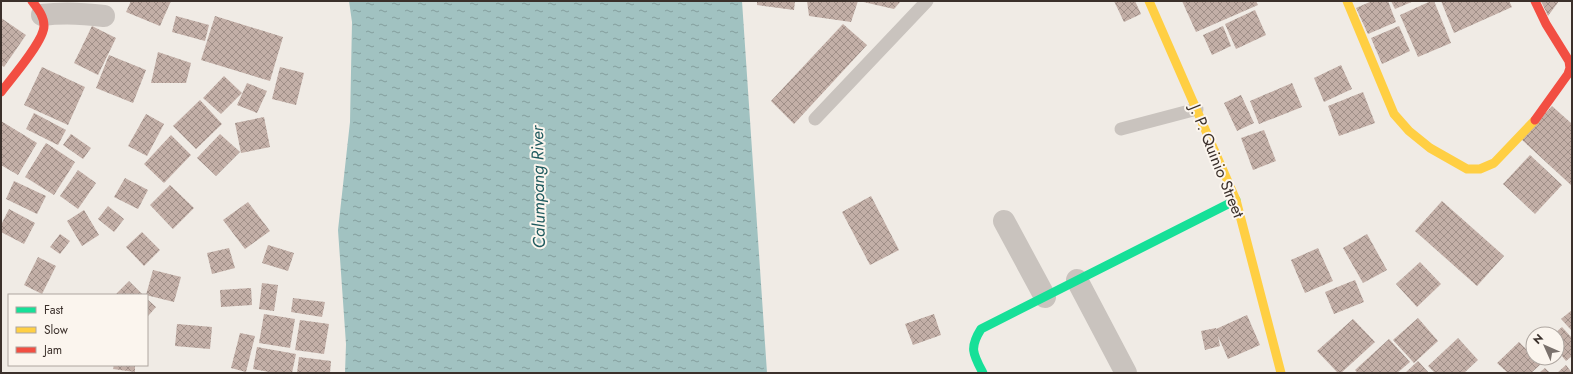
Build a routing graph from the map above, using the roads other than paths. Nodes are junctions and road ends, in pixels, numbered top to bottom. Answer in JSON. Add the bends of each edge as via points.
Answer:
{"nodes":[{"id":1,"x":927,"y":1,"type":"edge"},
{"id":2,"x":1149,"y":1,"type":"edge"},
{"id":3,"x":1347,"y":1,"type":"edge"},
{"id":4,"x":1535,"y":1,"type":"edge"},
{"id":5,"x":37,"y":8,"type":"edge"},
{"id":6,"x":104,"y":16,"type":"dead end"},
{"id":7,"x":1,"y":92,"type":"edge"},
{"id":8,"x":1197,"y":109,"type":"junction"},
{"id":9,"x":814,"y":119,"type":"dead end"},
{"id":10,"x":1121,"y":129,"type":"dead end"},
{"id":11,"x":1236,"y":200,"type":"junction"},
{"id":12,"x":1004,"y":222,"type":"dead end"},
{"id":13,"x":1077,"y":280,"type":"junction"},
{"id":14,"x":1045,"y":297,"type":"junction"},
{"id":15,"x":983,"y":373,"type":"edge"},
{"id":16,"x":1126,"y":373,"type":"edge"},
{"id":17,"x":1281,"y":373,"type":"edge"}],
"edges":[{"from":1,"to":9,"type":"lane"},
{"from":2,"to":8,"type":"street","name":"J. P. Quinio Street"},
{"from":3,"to":4,"type":"street","via":[[1394,114],[1409,131],[1430,148],[1467,169],[1480,169],[1494,163],[1530,126],[1568,74],[1569,61]]},
{"from":5,"to":6,"type":"street"},
{"from":5,"to":7,"type":"street","via":[[44,27],[41,38]]},
{"from":8,"to":10,"type":"lane"},
{"from":8,"to":11,"type":"street","name":"J. P. Quinio Street"},
{"from":11,"to":13,"type":"street"},
{"from":11,"to":17,"type":"street","name":"J. P. Quinio Street"},
{"from":12,"to":14,"type":"street"},
{"from":13,"to":14,"type":"street"},
{"from":13,"to":16,"type":"street"},
{"from":14,"to":15,"type":"street","via":[[981,329],[972,342],[973,354]]}]}
